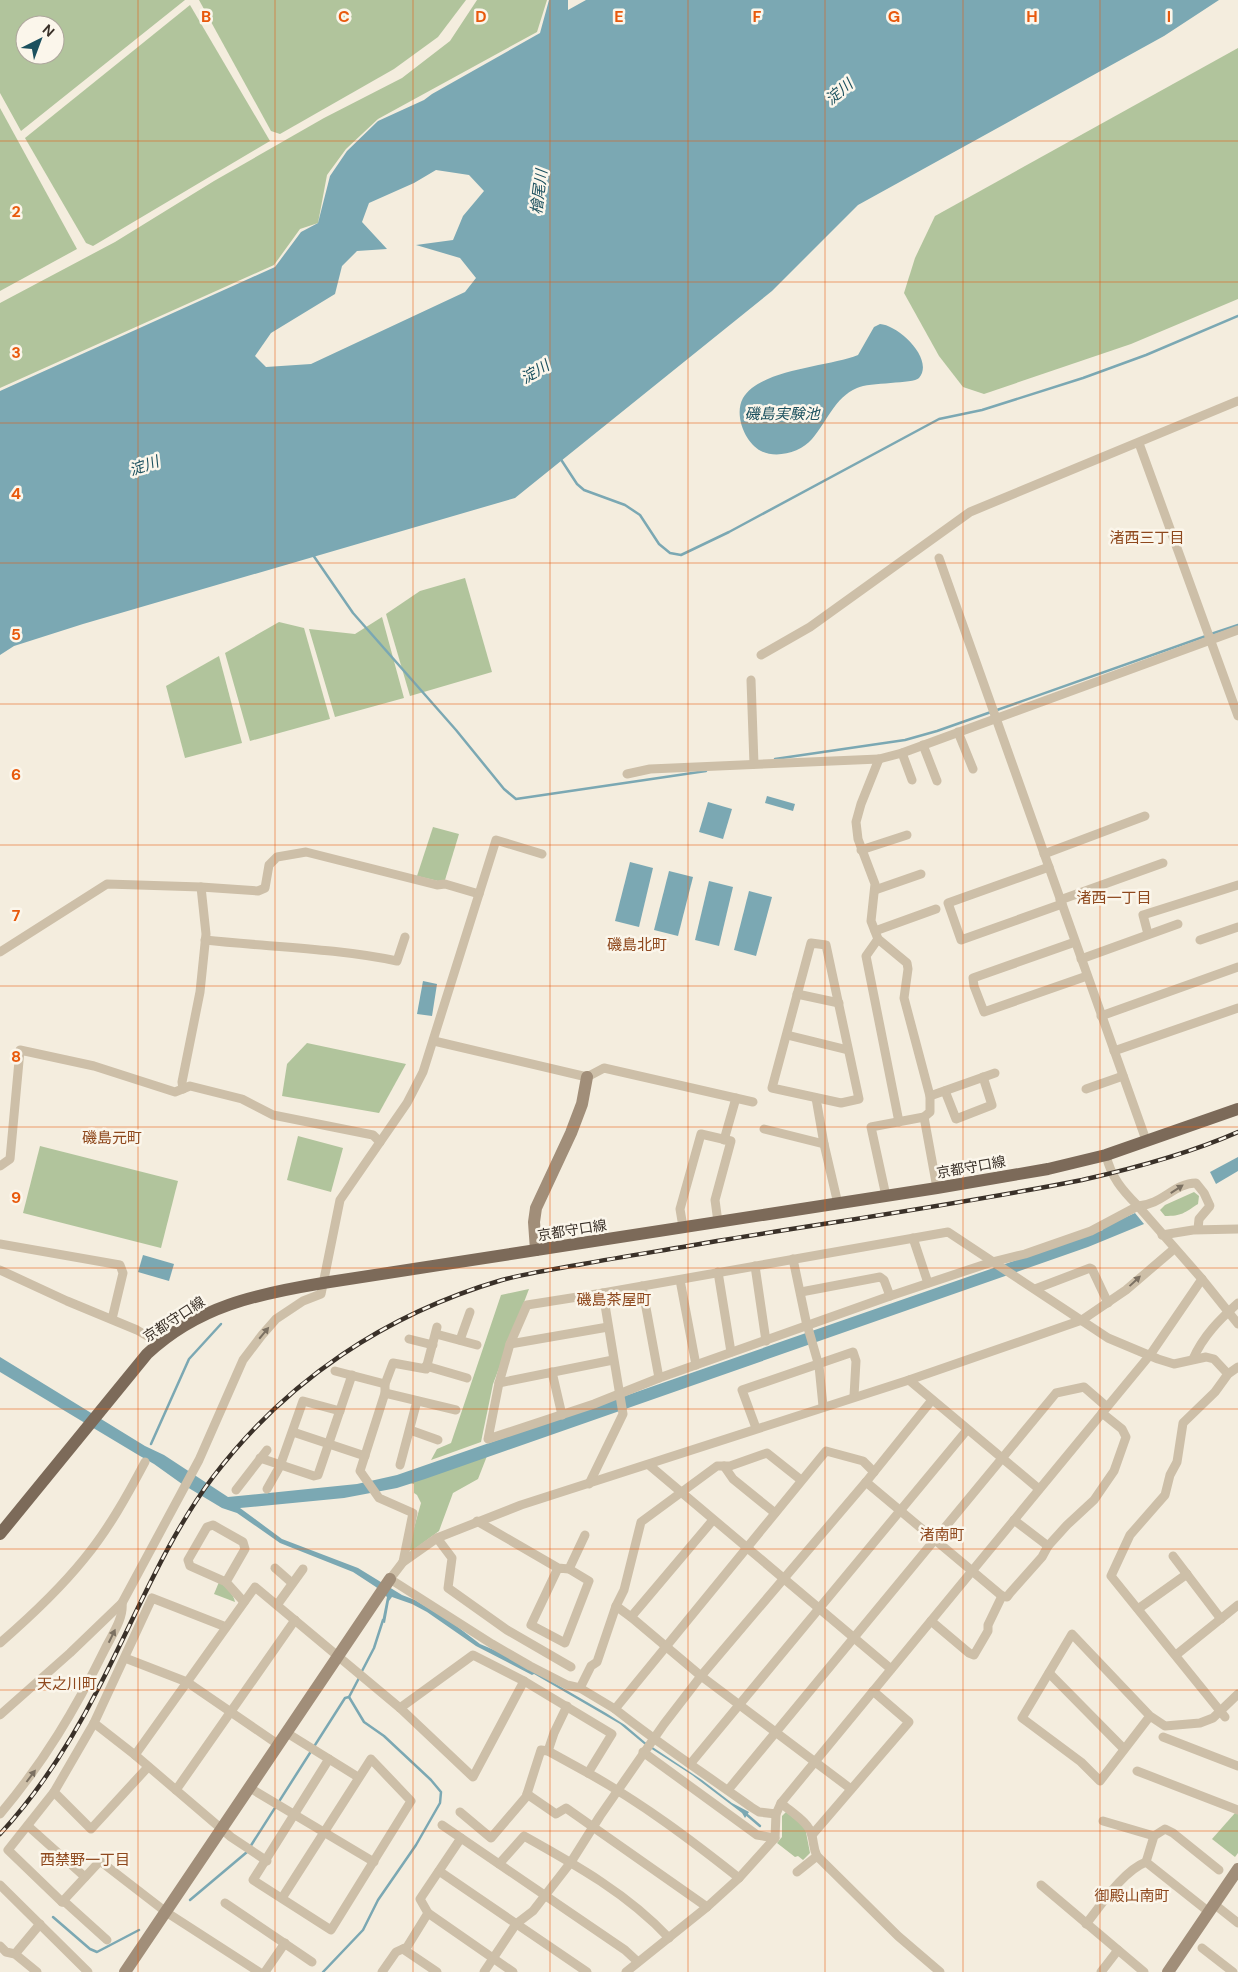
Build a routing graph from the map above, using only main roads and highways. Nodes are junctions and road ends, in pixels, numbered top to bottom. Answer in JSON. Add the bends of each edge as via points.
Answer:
{"nodes":[{"id":1,"x":1238,"y":1109,"type":"edge"},
{"id":2,"x":0,"y":1534,"type":"edge"}],
"edges":[{"from":1,"to":2,"type":"main road","name":"京都守口線","via":[[1106,1154],[1048,1169],[323,1282],[264,1293],[226,1305],[159,1342],[147,1354]]}]}
